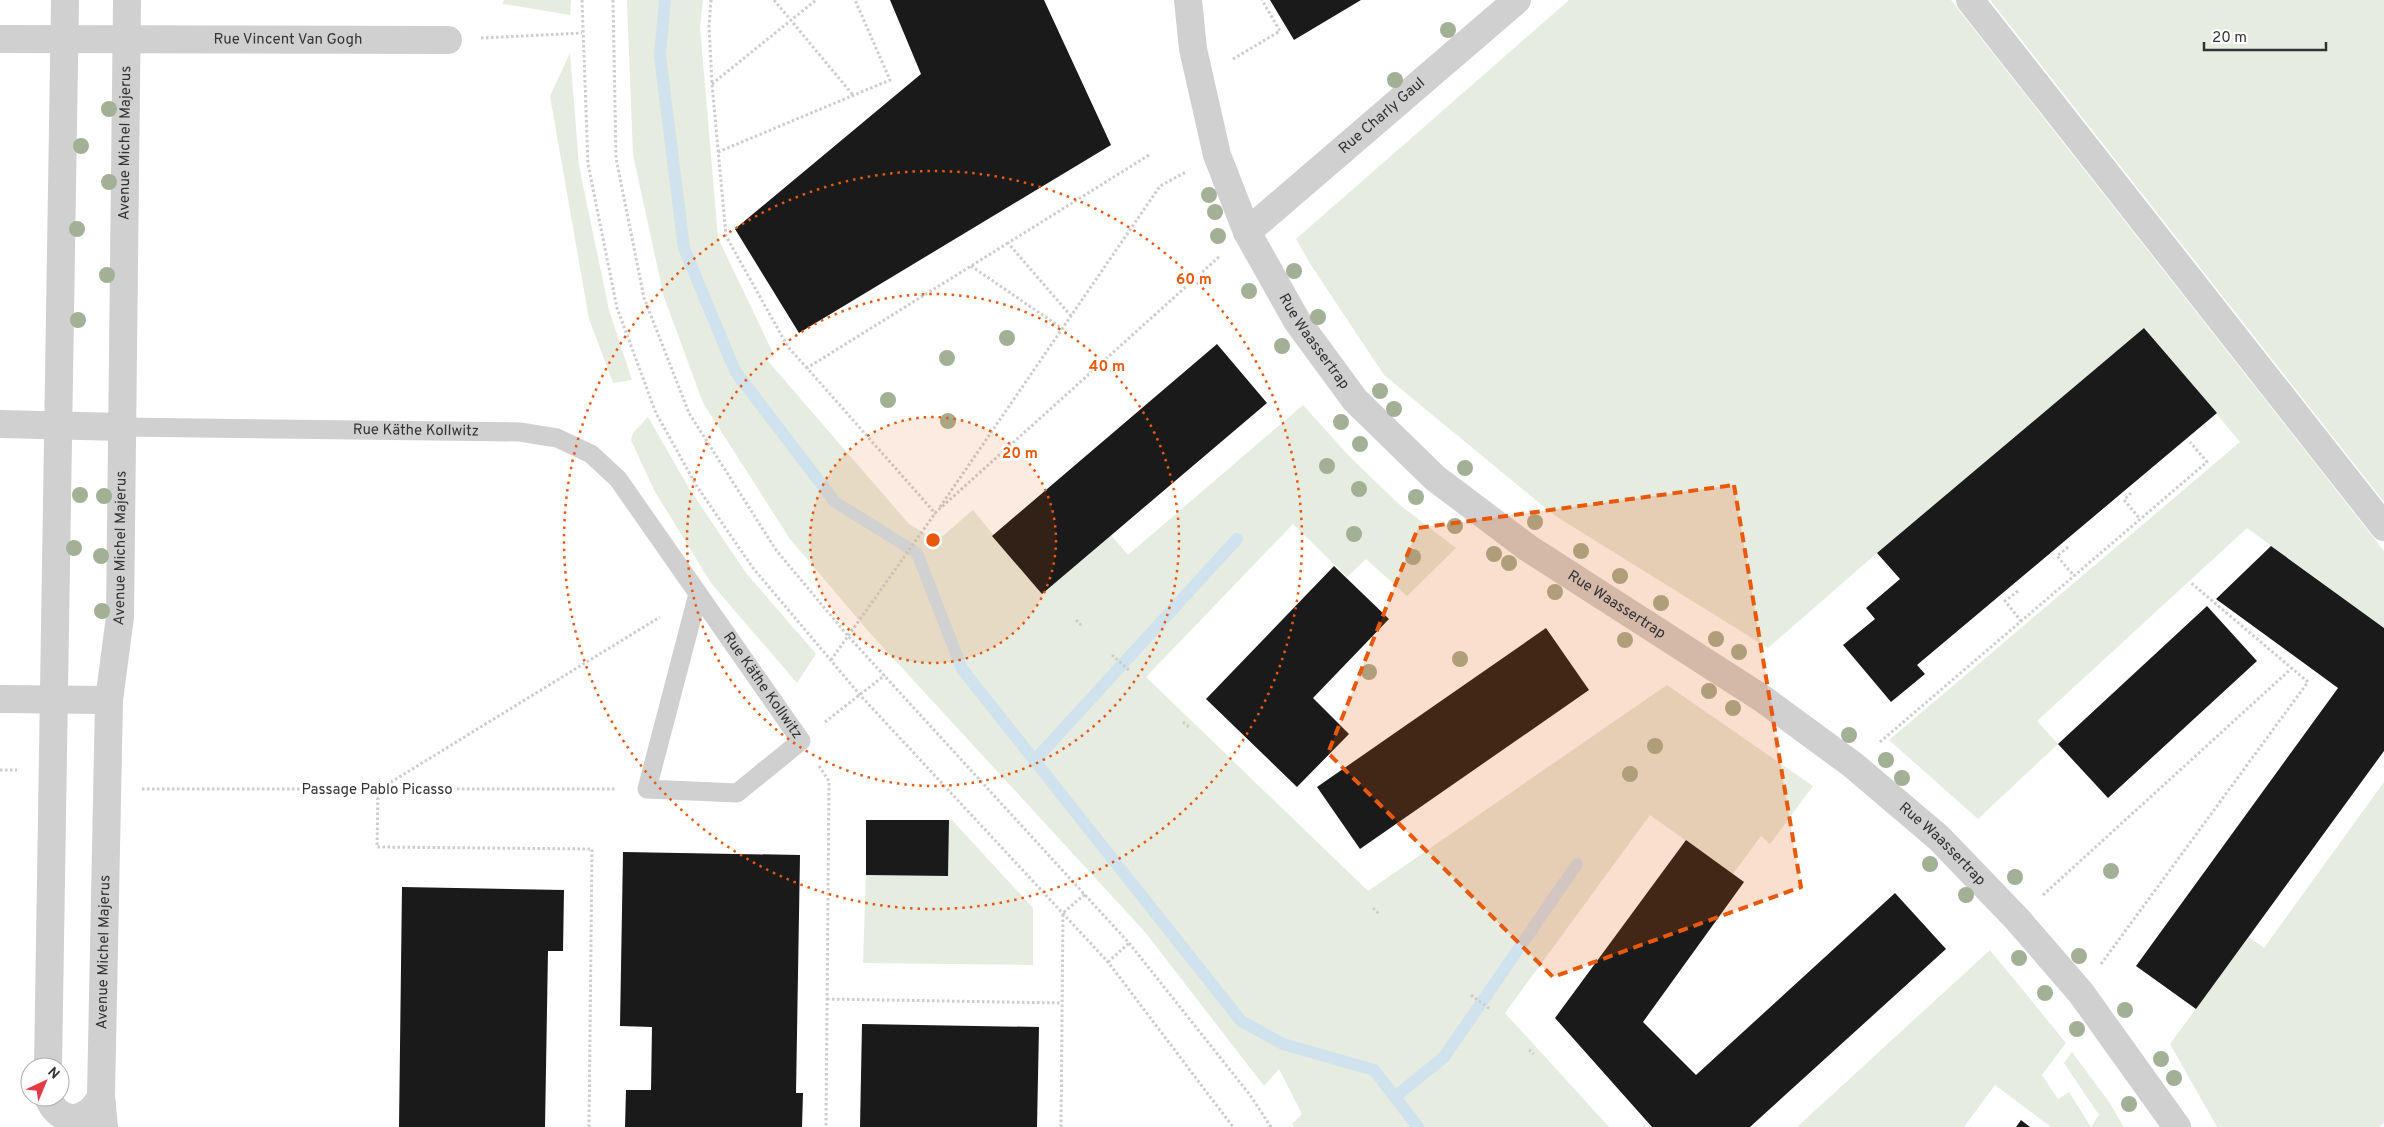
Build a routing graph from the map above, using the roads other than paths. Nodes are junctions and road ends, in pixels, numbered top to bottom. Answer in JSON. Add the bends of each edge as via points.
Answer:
{"nodes":[{"id":1,"x":65,"y":0,"type":"edge"},
{"id":2,"x":127,"y":0,"type":"edge"},
{"id":3,"x":1188,"y":0,"type":"edge"},
{"id":4,"x":1517,"y":0,"type":"edge"},
{"id":5,"x":1970,"y":0,"type":"edge"},
{"id":6,"x":0,"y":39,"type":"edge"},
{"id":7,"x":64,"y":40,"type":"junction"},
{"id":8,"x":448,"y":40,"type":"road end"},
{"id":9,"x":127,"y":41,"type":"junction"},
{"id":10,"x":1247,"y":232,"type":"junction"},
{"id":11,"x":0,"y":424,"type":"edge"},
{"id":12,"x":59,"y":425,"type":"junction"},
{"id":13,"x":122,"y":427,"type":"junction"},
{"id":14,"x":2384,"y":527,"type":"edge"},
{"id":15,"x":698,"y":594,"type":"junction"},
{"id":16,"x":0,"y":699,"type":"edge"},
{"id":17,"x":54,"y":699,"type":"junction"},
{"id":18,"x":109,"y":700,"type":"junction"},
{"id":19,"x":48,"y":1057,"type":"edge"},
{"id":20,"x":101,"y":1096,"type":"junction"},
{"id":21,"x":48,"y":1107,"type":"edge"},
{"id":22,"x":52,"y":1107,"type":"edge"},
{"id":23,"x":47,"y":1127,"type":"edge"},
{"id":24,"x":104,"y":1127,"type":"edge"},
{"id":25,"x":2177,"y":1127,"type":"edge"}],
"edges":[{"from":1,"to":7,"type":"street"},
{"from":2,"to":9,"type":"street","name":"Avenue Michel Majerus"},
{"from":3,"to":10,"type":"street","name":"Rue Waassertrap","via":[[1193,49],[1217,155]]},
{"from":4,"to":10,"type":"street","name":"Rue Charly Gaul"},
{"from":5,"to":14,"type":"street"},
{"from":6,"to":7,"type":"street","name":"Rue Vincent Van Gogh"},
{"from":7,"to":9,"type":"street","name":"Rue Vincent Van Gogh"},
{"from":7,"to":12,"type":"street"},
{"from":8,"to":9,"type":"street","name":"Rue Vincent Van Gogh"},
{"from":9,"to":13,"type":"street","name":"Avenue Michel Majerus"},
{"from":10,"to":25,"type":"street","name":"Rue Waassertrap","via":[[1297,321],[1355,400],[1435,478],[1528,548],[1755,694],[1853,765],[1939,838],[2017,919],[2080,993]]},
{"from":11,"to":12,"type":"street","name":"Rue Käthe Kollwitz"},
{"from":12,"to":13,"type":"street","name":"Rue Käthe Kollwitz"},
{"from":12,"to":17,"type":"street"},
{"from":13,"to":15,"type":"lane","name":"Rue Käthe Kollwitz","via":[[520,432],[557,438],[591,454],[618,479]]},
{"from":13,"to":18,"type":"street","name":"Avenue Michel Majerus","via":[[120,617]]},
{"from":15,"to":15,"type":"lane","name":"Rue Käthe Kollwitz","via":[[647,789],[738,793],[801,740]]},
{"from":16,"to":17,"type":"street"},
{"from":17,"to":18,"type":"street"},
{"from":17,"to":19,"type":"street"},
{"from":18,"to":20,"type":"street","name":"Avenue Michel Majerus"},
{"from":20,"to":22,"type":"street","via":[[96,1108],[86,1116],[73,1119],[61,1116]]},
{"from":20,"to":24,"type":"street","name":"Avenue Michel Majerus"},
{"from":21,"to":23,"type":"street"}]}
